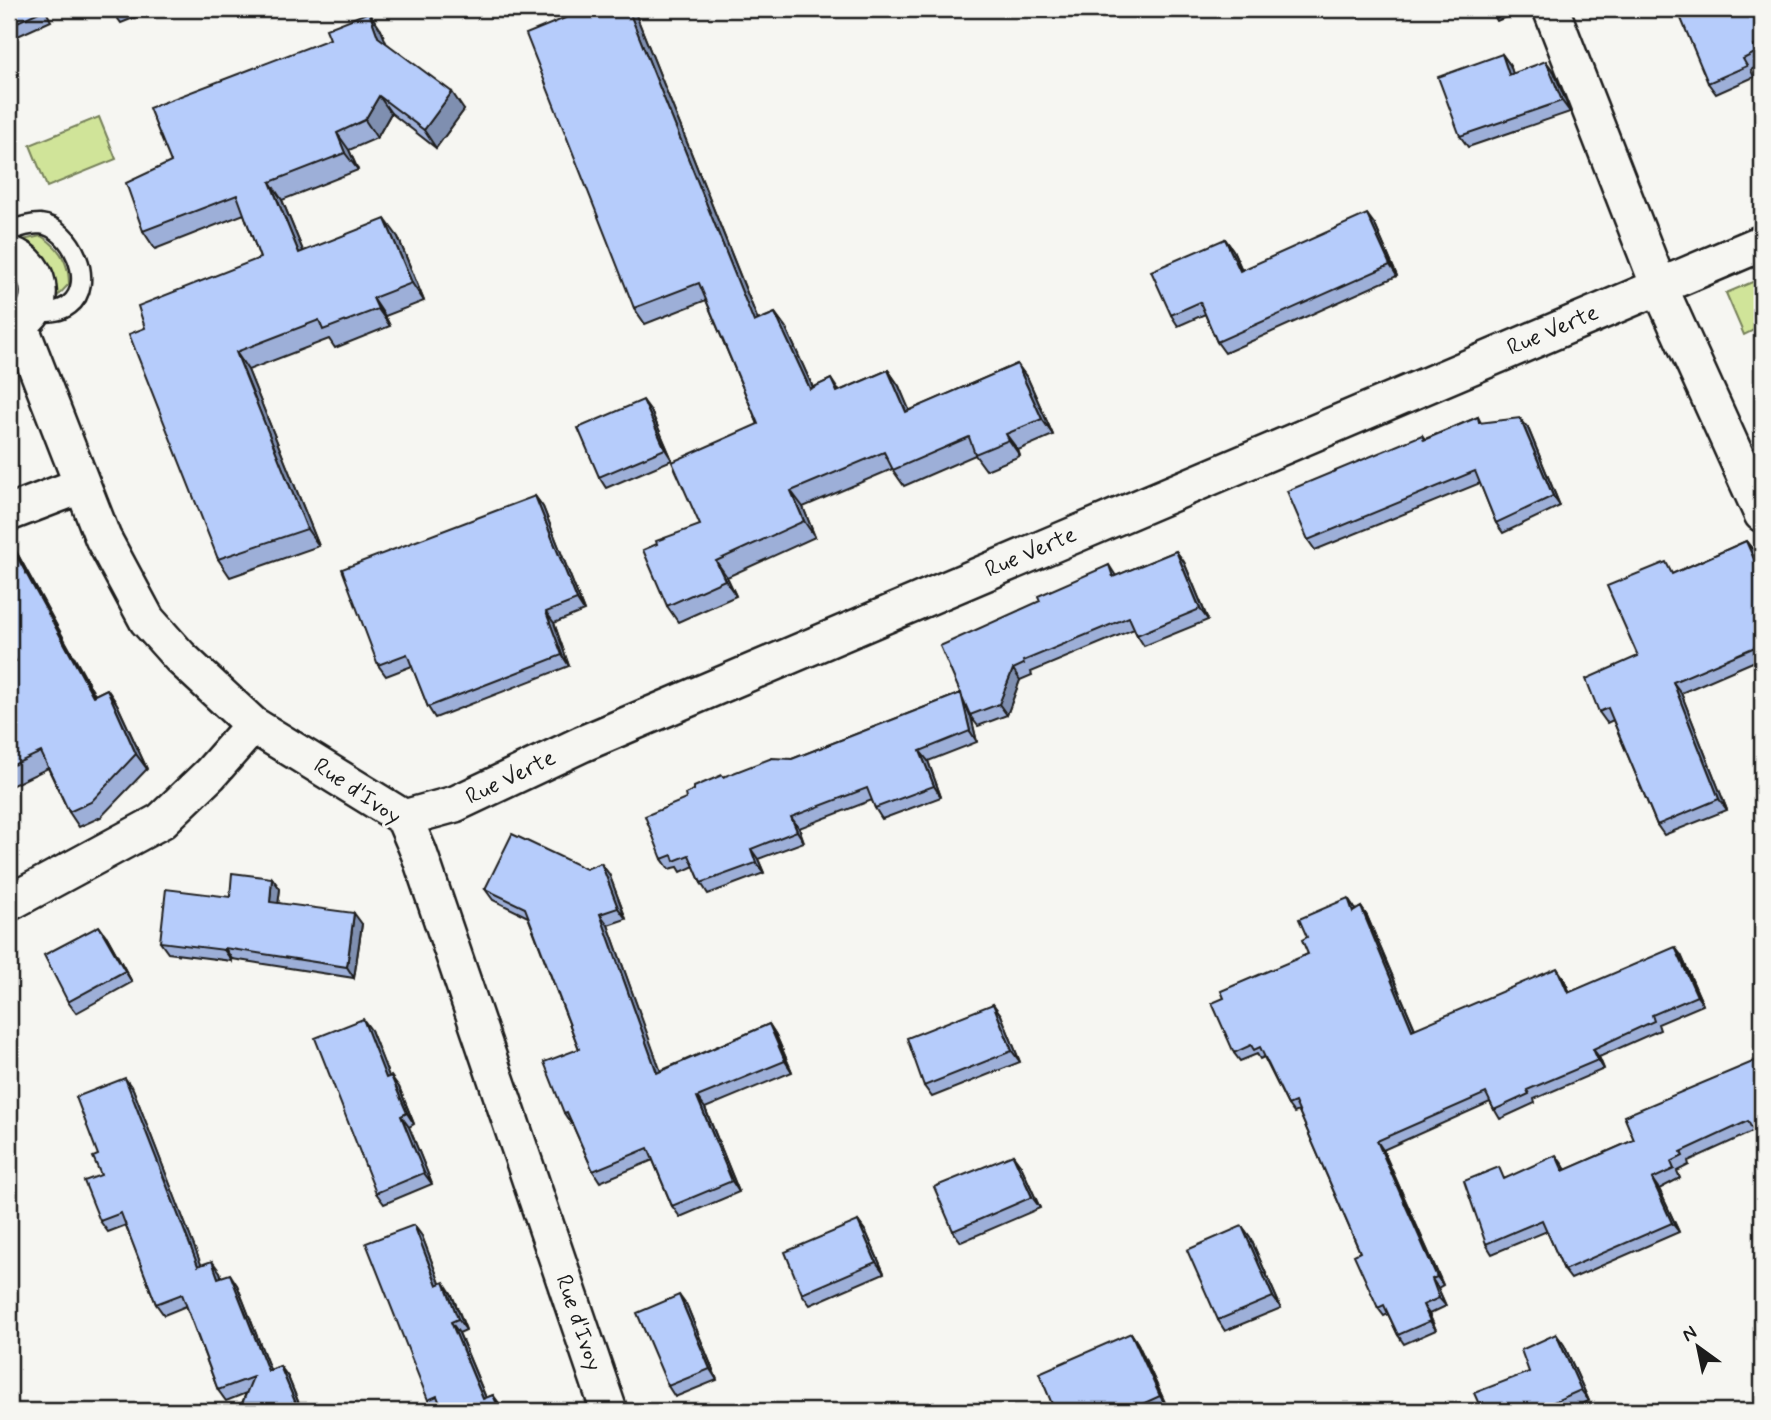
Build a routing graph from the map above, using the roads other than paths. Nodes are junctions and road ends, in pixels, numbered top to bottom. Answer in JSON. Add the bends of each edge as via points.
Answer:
{"nodes":[{"id":1,"x":1550,"y":9,"type":"edge"},
{"id":2,"x":9,"y":231,"type":"edge"},
{"id":3,"x":1762,"y":243,"type":"edge"},
{"id":4,"x":9,"y":254,"type":"edge"},
{"id":5,"x":1659,"y":286,"type":"junction"},
{"id":6,"x":20,"y":321,"type":"edge"},
{"id":7,"x":82,"y":485,"type":"junction"},
{"id":8,"x":9,"y":513,"type":"edge"},
{"id":9,"x":1762,"y":514,"type":"edge"},
{"id":10,"x":253,"y":724,"type":"junction"},
{"id":11,"x":404,"y":818,"type":"junction"},
{"id":12,"x":9,"y":903,"type":"edge"},
{"id":13,"x":609,"y":1411,"type":"edge"}],
"edges":[{"from":1,"to":5,"type":"street"},
{"from":2,"to":6,"type":"lane","via":[[40,224],[53,228],[64,236],[81,268],[82,283],[69,306]]},
{"from":3,"to":5,"type":"street","name":"Rue Verte"},
{"from":4,"to":6,"type":"street","via":[[21,258],[37,277],[38,301]]},
{"from":5,"to":9,"type":"street"},
{"from":5,"to":11,"type":"street","name":"Rue Verte","via":[[582,744],[455,804]]},
{"from":6,"to":7,"type":"street","name":"Rue d'Ivoy"},
{"from":7,"to":8,"type":"street"},
{"from":7,"to":10,"type":"street","name":"Rue d'Ivoy","via":[[103,538],[147,620]]},
{"from":10,"to":11,"type":"street","name":"Rue d'Ivoy"},
{"from":10,"to":12,"type":"street","via":[[161,821]]},
{"from":11,"to":13,"type":"street","name":"Rue d'Ivoy"}]}
